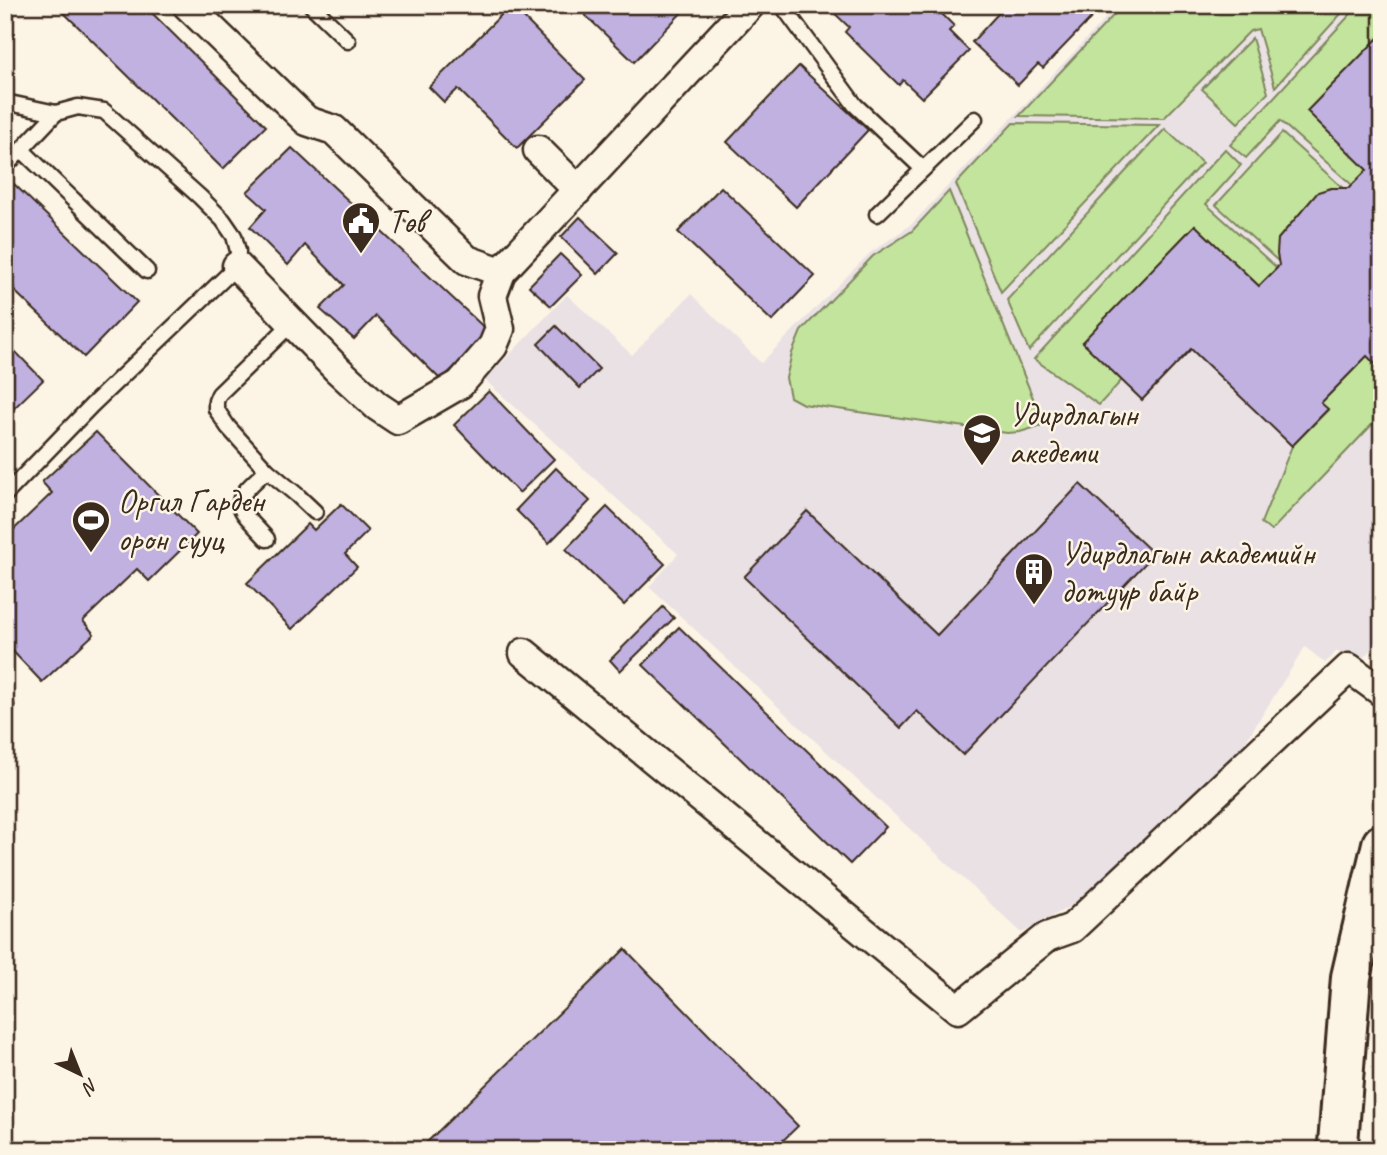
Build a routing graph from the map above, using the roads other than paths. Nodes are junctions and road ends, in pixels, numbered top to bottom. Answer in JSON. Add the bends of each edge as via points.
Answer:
{"nodes":[{"id":1,"x":187,"y":5,"type":"edge"},
{"id":2,"x":311,"y":5,"type":"edge"},
{"id":3,"x":750,"y":5,"type":"edge"},
{"id":4,"x":782,"y":5,"type":"edge"},
{"id":5,"x":348,"y":41,"type":"dead end"},
{"id":6,"x":5,"y":102,"type":"edge"},
{"id":7,"x":56,"y":113,"type":"junction"},
{"id":8,"x":975,"y":119,"type":"dead end"},
{"id":9,"x":22,"y":150,"type":"junction"},
{"id":10,"x":538,"y":150,"type":"dead end"},
{"id":11,"x":5,"y":167,"type":"edge"},
{"id":12,"x":923,"y":169,"type":"junction"},
{"id":13,"x":578,"y":190,"type":"junction"},
{"id":14,"x":877,"y":214,"type":"dead end"},
{"id":15,"x":237,"y":265,"type":"junction"},
{"id":16,"x":147,"y":271,"type":"dead end"},
{"id":17,"x":501,"y":272,"type":"junction"},
{"id":18,"x":292,"y":323,"type":"junction"},
{"id":19,"x":267,"y":470,"type":"junction"},
{"id":20,"x":5,"y":495,"type":"edge"},
{"id":21,"x":315,"y":512,"type":"dead end"},
{"id":22,"x":267,"y":539,"type":"dead end"},
{"id":23,"x":524,"y":653,"type":"dead end"},
{"id":24,"x":1382,"y":692,"type":"edge"},
{"id":25,"x":1380,"y":858,"type":"edge"},
{"id":26,"x":1338,"y":1148,"type":"edge"}],
"edges":[{"from":1,"to":17,"type":"street","via":[[307,121],[334,131],[467,260]]},
{"from":2,"to":5,"type":"lane"},
{"from":3,"to":13,"type":"street"},
{"from":4,"to":12,"type":"lane","via":[[855,105]]},
{"from":6,"to":7,"type":"lane"},
{"from":7,"to":9,"type":"lane"},
{"from":7,"to":15,"type":"lane","via":[[78,107],[104,111],[223,220],[234,236]]},
{"from":8,"to":12,"type":"lane"},
{"from":9,"to":11,"type":"lane"},
{"from":9,"to":16,"type":"lane"},
{"from":10,"to":13,"type":"street"},
{"from":12,"to":14,"type":"lane"},
{"from":13,"to":17,"type":"street"},
{"from":15,"to":18,"type":"street"},
{"from":15,"to":20,"type":"lane"},
{"from":17,"to":18,"type":"street","via":[[492,296],[500,329],[494,346],[460,384],[398,420],[377,406]]},
{"from":18,"to":19,"type":"lane","via":[[216,401],[228,427]]},
{"from":19,"to":21,"type":"lane"},
{"from":19,"to":22,"type":"lane","via":[[245,490],[239,505]]},
{"from":23,"to":24,"type":"street","via":[[958,1009],[1047,937],[1072,928],[1349,668]]},
{"from":25,"to":26,"type":"main road","via":[[1351,977]]}]}
